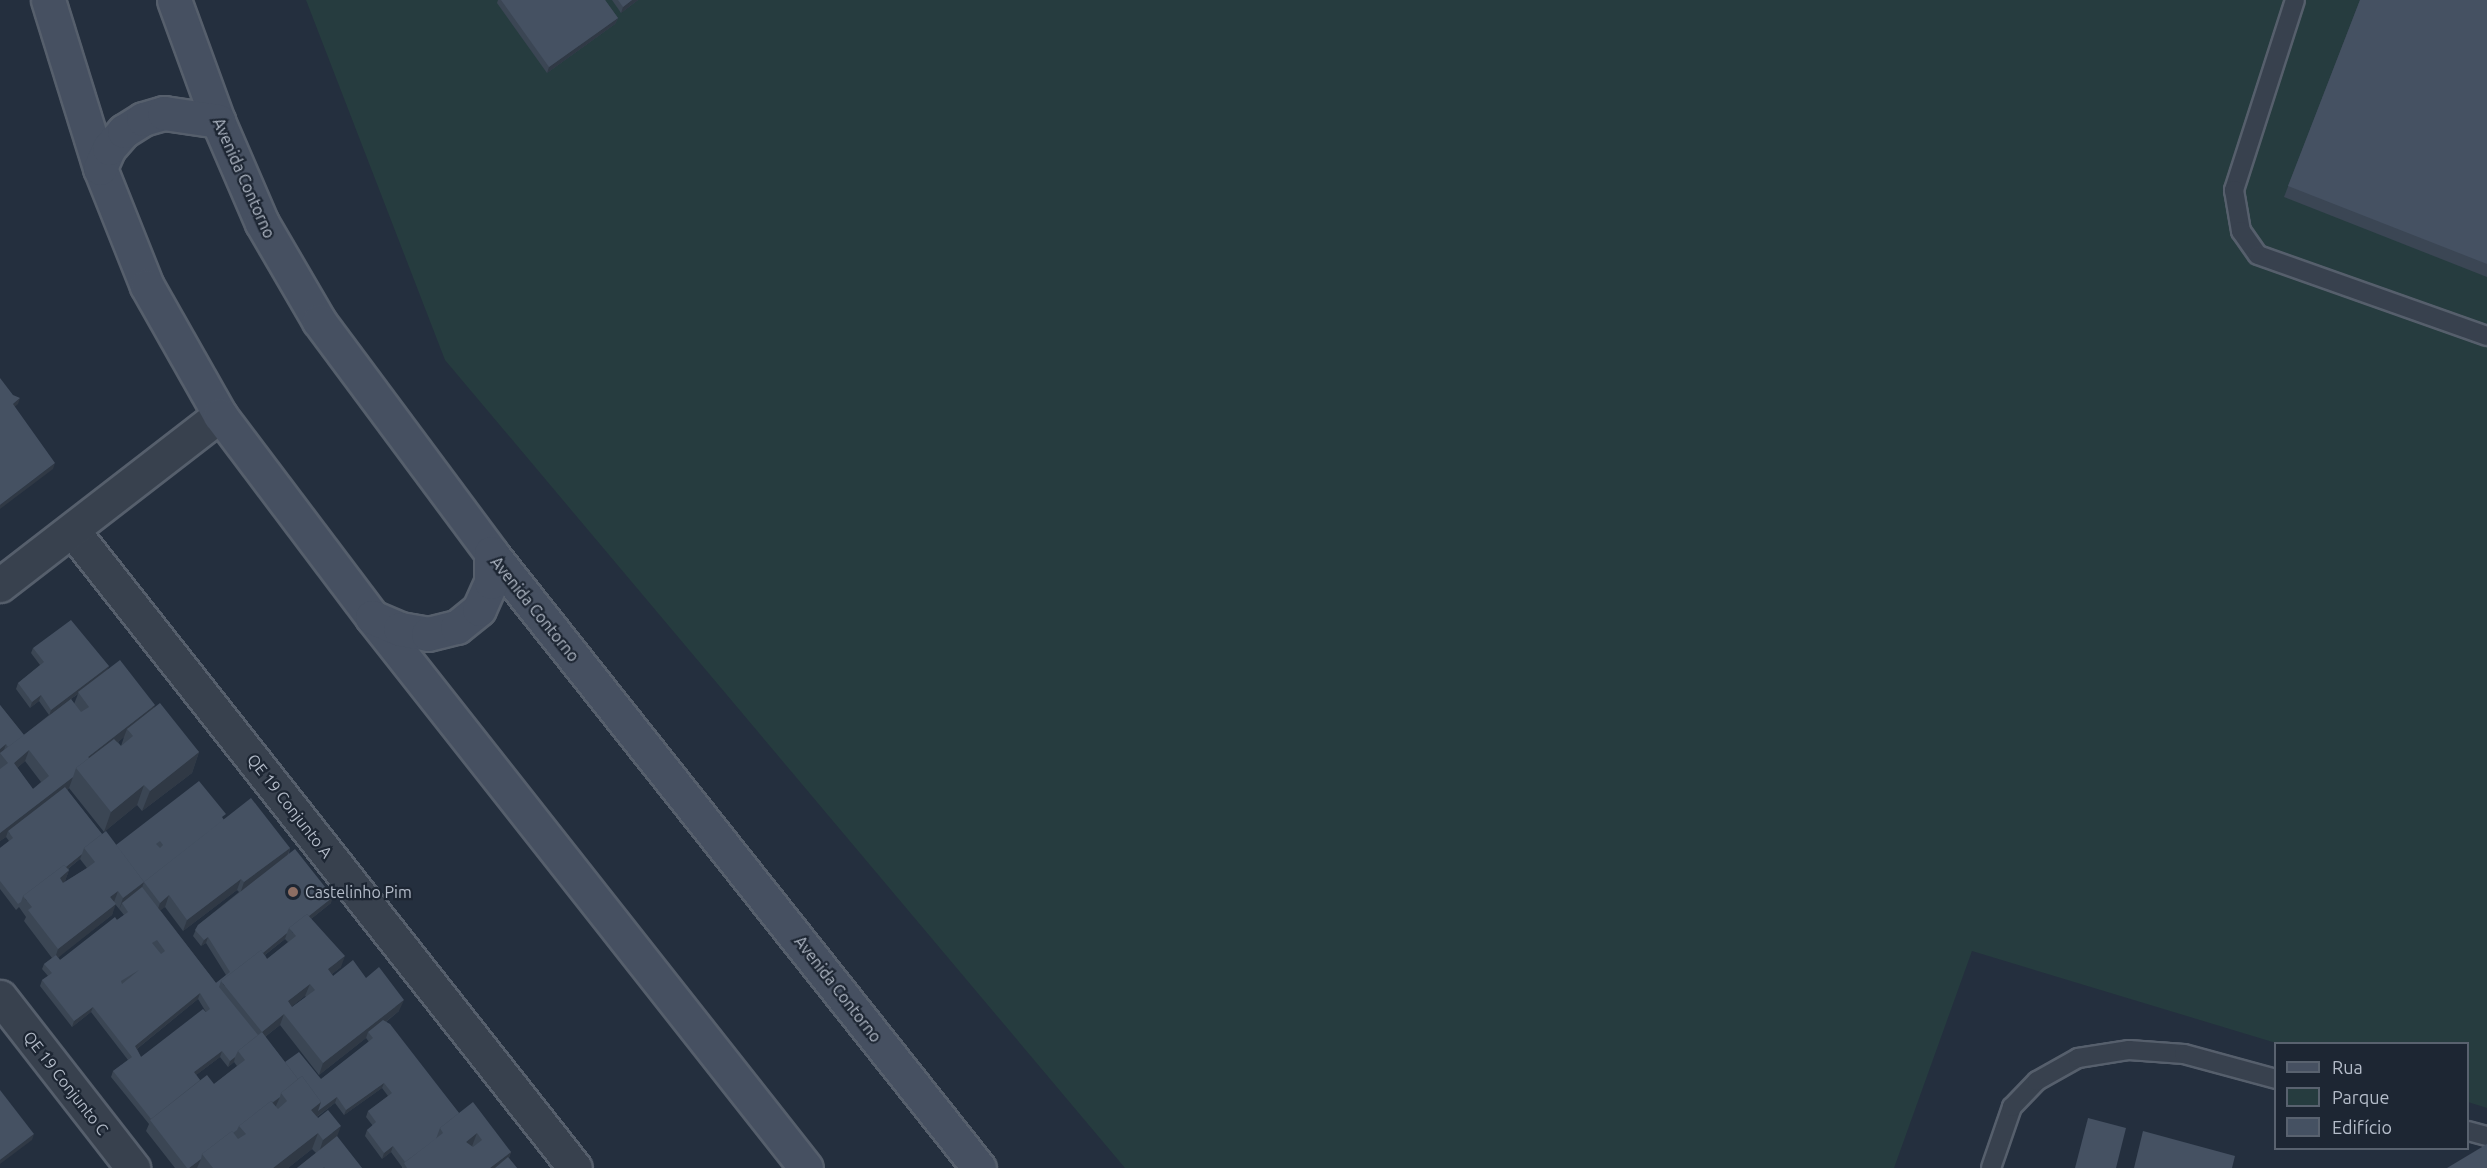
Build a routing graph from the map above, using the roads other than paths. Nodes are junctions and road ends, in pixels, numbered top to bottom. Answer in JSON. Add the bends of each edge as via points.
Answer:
{"nodes":[{"id":1,"x":48,"y":0,"type":"edge"},
{"id":2,"x":174,"y":0,"type":"edge"},
{"id":3,"x":2295,"y":0,"type":"edge"},
{"id":4,"x":218,"y":121,"type":"junction"},
{"id":5,"x":100,"y":168,"type":"junction"},
{"id":6,"x":2487,"y":336,"type":"edge"},
{"id":7,"x":220,"y":415,"type":"junction"},
{"id":8,"x":72,"y":530,"type":"junction"},
{"id":9,"x":491,"y":553,"type":"junction"},
{"id":10,"x":0,"y":585,"type":"edge"},
{"id":11,"x":372,"y":617,"type":"junction"},
{"id":12,"x":0,"y":997,"type":"edge"},
{"id":13,"x":2274,"y":1078,"type":"edge"},
{"id":14,"x":2469,"y":1131,"type":"edge"},
{"id":15,"x":2487,"y":1136,"type":"edge"},
{"id":16,"x":133,"y":1168,"type":"edge"},
{"id":17,"x":575,"y":1168,"type":"edge"},
{"id":18,"x":806,"y":1168,"type":"edge"},
{"id":19,"x":979,"y":1168,"type":"edge"},
{"id":20,"x":1991,"y":1168,"type":"edge"}],
"edges":[{"from":1,"to":5,"type":"main road"},
{"from":2,"to":4,"type":"main road","name":"Avenida Contorno"},
{"from":3,"to":6,"type":"lane","via":[[2234,190],[2241,231],[2258,255]]},
{"from":4,"to":5,"type":"main road","via":[[164,113],[143,119],[124,131],[109,148]]},
{"from":4,"to":9,"type":"main road","name":"Avenida Contorno","via":[[262,223],[319,321]]},
{"from":5,"to":7,"type":"main road","via":[[147,286]]},
{"from":7,"to":8,"type":"street"},
{"from":7,"to":11,"type":"main road"},
{"from":8,"to":10,"type":"street"},
{"from":8,"to":17,"type":"street","name":"QE 19 Conjunto A"},
{"from":9,"to":11,"type":"main road","via":[[491,582],[479,609],[457,627],[428,634],[400,629]]},
{"from":9,"to":19,"type":"main road","name":"Avenida Contorno"},
{"from":11,"to":18,"type":"main road"},
{"from":12,"to":16,"type":"street","name":"QE 19 Conjunto C"},
{"from":13,"to":20,"type":"lane","via":[[2184,1054],[2129,1050],[2078,1058],[2037,1081],[2012,1107]]},
{"from":14,"to":15,"type":"lane"}]}
